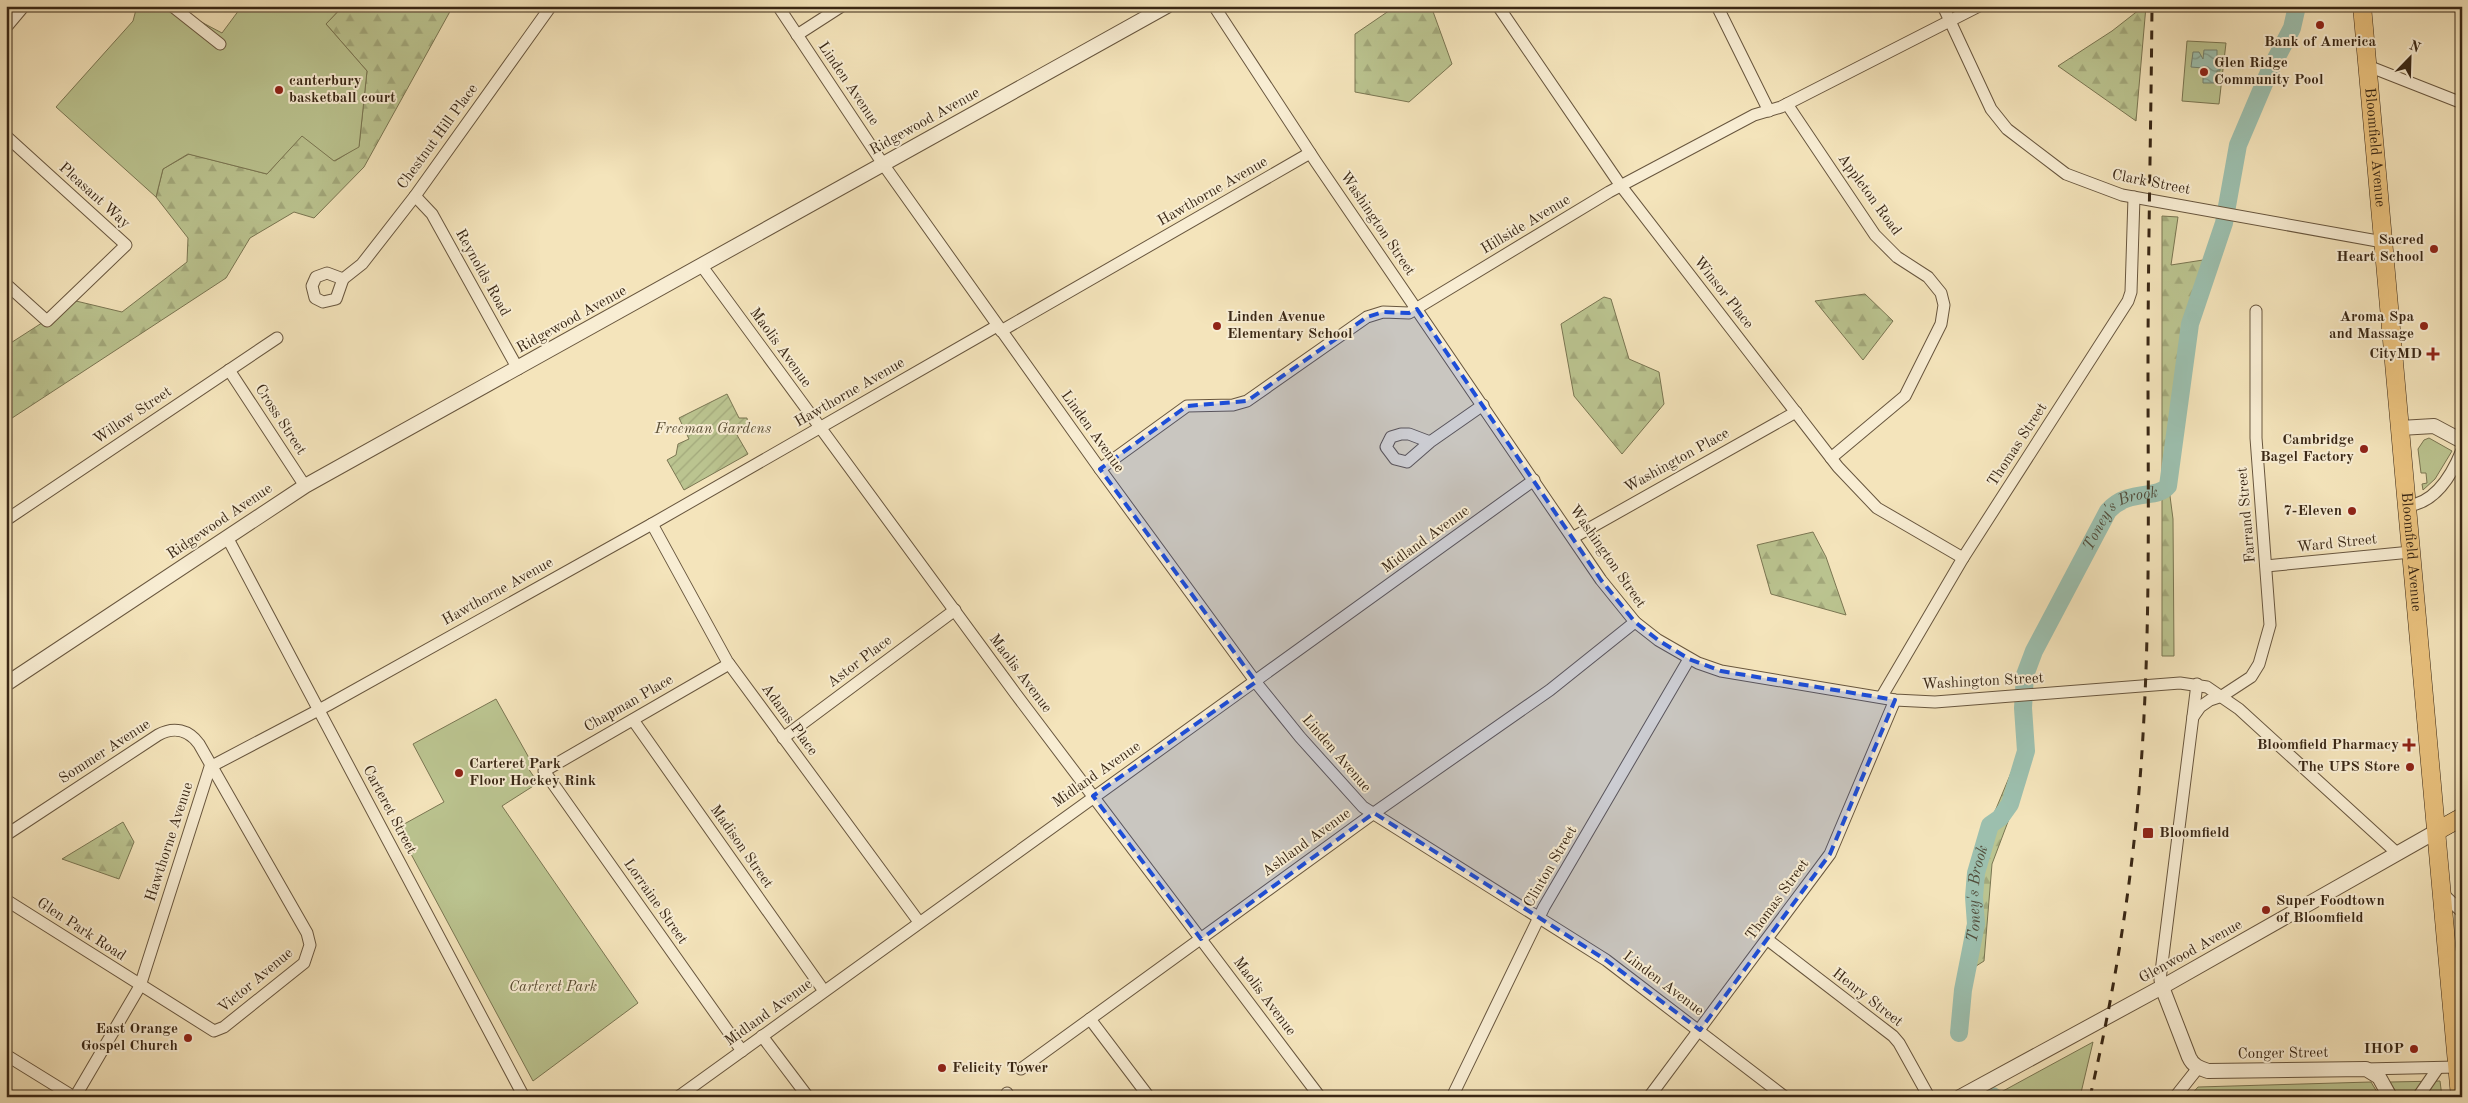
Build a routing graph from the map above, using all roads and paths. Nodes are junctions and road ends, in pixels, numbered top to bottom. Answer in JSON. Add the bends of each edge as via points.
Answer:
{"nodes":[{"id":1,"x":22,"y":6,"type":"edge"},
{"id":2,"x":172,"y":6,"type":"edge"},
{"id":3,"x":551,"y":6,"type":"edge"},
{"id":4,"x":778,"y":6,"type":"edge"},
{"id":5,"x":842,"y":6,"type":"edge"},
{"id":6,"x":1167,"y":6,"type":"edge"},
{"id":7,"x":1214,"y":6,"type":"edge"},
{"id":8,"x":1498,"y":6,"type":"edge"},
{"id":9,"x":1717,"y":6,"type":"edge"},
{"id":10,"x":1944,"y":6,"type":"edge"},
{"id":11,"x":1979,"y":6,"type":"edge"},
{"id":12,"x":2362,"y":6,"type":"edge"},
{"id":13,"x":1951,"y":22,"type":"junction"},
{"id":14,"x":6,"y":25,"type":"edge"},
{"id":15,"x":797,"y":35,"type":"junction"},
{"id":16,"x":220,"y":44,"type":"dead end"},
{"id":17,"x":2368,"y":66,"type":"junction"},
{"id":18,"x":2462,"y":103,"type":"edge"},
{"id":19,"x":1786,"y":104,"type":"junction"},
{"id":20,"x":1769,"y":111,"type":"junction"},
{"id":21,"x":6,"y":136,"type":"edge"},
{"id":22,"x":1310,"y":153,"type":"junction"},
{"id":23,"x":883,"y":164,"type":"junction"},
{"id":24,"x":1621,"y":186,"type":"junction"},
{"id":25,"x":415,"y":196,"type":"junction"},
{"id":26,"x":2134,"y":198,"type":"junction"},
{"id":27,"x":2383,"y":242,"type":"junction"},
{"id":28,"x":701,"y":265,"type":"junction"},
{"id":29,"x":343,"y":279,"type":"dead end"},
{"id":30,"x":6,"y":284,"type":"edge"},
{"id":31,"x":1416,"y":309,"type":"junction"},
{"id":32,"x":2256,"y":311,"type":"dead end"},
{"id":33,"x":999,"y":329,"type":"junction"},
{"id":34,"x":277,"y":338,"type":"dead end"},
{"id":35,"x":518,"y":369,"type":"junction"},
{"id":36,"x":229,"y":370,"type":"junction"},
{"id":37,"x":1483,"y":405,"type":"junction"},
{"id":38,"x":1796,"y":412,"type":"junction"},
{"id":39,"x":820,"y":427,"type":"junction"},
{"id":40,"x":2400,"y":428,"type":"junction"},
{"id":41,"x":2462,"y":441,"type":"edge"},
{"id":42,"x":1430,"y":442,"type":"dead end"},
{"id":43,"x":2462,"y":450,"type":"edge"},
{"id":44,"x":1831,"y":458,"type":"junction"},
{"id":45,"x":1100,"y":469,"type":"junction"},
{"id":46,"x":1534,"y":480,"type":"junction"},
{"id":47,"x":305,"y":486,"type":"junction"},
{"id":48,"x":2407,"y":506,"type":"junction"},
{"id":49,"x":6,"y":520,"type":"edge"},
{"id":50,"x":652,"y":524,"type":"junction"},
{"id":51,"x":228,"y":537,"type":"junction"},
{"id":52,"x":1574,"y":537,"type":"junction"},
{"id":53,"x":2411,"y":552,"type":"junction"},
{"id":54,"x":1963,"y":558,"type":"junction"},
{"id":55,"x":2266,"y":566,"type":"junction"},
{"id":56,"x":954,"y":610,"type":"junction"},
{"id":57,"x":1635,"y":622,"type":"junction"},
{"id":58,"x":1689,"y":659,"type":"junction"},
{"id":59,"x":729,"y":664,"type":"junction"},
{"id":60,"x":1256,"y":682,"type":"junction"},
{"id":61,"x":6,"y":684,"type":"edge"},
{"id":62,"x":2197,"y":684,"type":"junction"},
{"id":63,"x":1882,"y":696,"type":"junction"},
{"id":64,"x":2222,"y":696,"type":"junction"},
{"id":65,"x":1895,"y":700,"type":"junction"},
{"id":66,"x":319,"y":710,"type":"junction"},
{"id":67,"x":2193,"y":717,"type":"junction"},
{"id":68,"x":633,"y":720,"type":"junction"},
{"id":69,"x":783,"y":738,"type":"junction"},
{"id":70,"x":212,"y":766,"type":"junction"},
{"id":71,"x":544,"y":771,"type":"joint"},
{"id":72,"x":1093,"y":796,"type":"junction"},
{"id":73,"x":1374,"y":813,"type":"junction"},
{"id":74,"x":2462,"y":817,"type":"edge"},
{"id":75,"x":2437,"y":832,"type":"junction"},
{"id":76,"x":6,"y":835,"type":"edge"},
{"id":77,"x":2398,"y":854,"type":"junction"},
{"id":78,"x":2442,"y":893,"type":"junction"},
{"id":79,"x":6,"y":900,"type":"edge"},
{"id":80,"x":2462,"y":912,"type":"edge"},
{"id":81,"x":1539,"y":918,"type":"junction"},
{"id":82,"x":919,"y":922,"type":"junction"},
{"id":83,"x":1201,"y":938,"type":"junction"},
{"id":84,"x":1768,"y":940,"type":"junction"},
{"id":85,"x":140,"y":986,"type":"junction"},
{"id":86,"x":2162,"y":987,"type":"junction"},
{"id":87,"x":824,"y":991,"type":"junction"},
{"id":88,"x":1090,"y":1019,"type":"junction"},
{"id":89,"x":1700,"y":1030,"type":"junction"},
{"id":90,"x":762,"y":1036,"type":"junction"},
{"id":91,"x":742,"y":1051,"type":"junction"},
{"id":92,"x":6,"y":1055,"type":"edge"},
{"id":93,"x":2457,"y":1067,"type":"junction"},
{"id":94,"x":2198,"y":1068,"type":"junction"},
{"id":95,"x":2438,"y":1068,"type":"junction"},
{"id":96,"x":1020,"y":1069,"type":"dead end"},
{"id":97,"x":2363,"y":1069,"type":"junction"},
{"id":98,"x":74,"y":1097,"type":"edge"},
{"id":99,"x":524,"y":1097,"type":"edge"},
{"id":100,"x":678,"y":1097,"type":"edge"},
{"id":101,"x":808,"y":1097,"type":"edge"},
{"id":102,"x":1148,"y":1097,"type":"edge"},
{"id":103,"x":1320,"y":1097,"type":"edge"},
{"id":104,"x":1452,"y":1097,"type":"edge"},
{"id":105,"x":1649,"y":1097,"type":"edge"},
{"id":106,"x":1785,"y":1097,"type":"edge"},
{"id":107,"x":1929,"y":1097,"type":"edge"},
{"id":108,"x":1960,"y":1097,"type":"edge"},
{"id":109,"x":2175,"y":1097,"type":"edge"},
{"id":110,"x":2390,"y":1097,"type":"edge"},
{"id":111,"x":2418,"y":1097,"type":"edge"},
{"id":112,"x":2460,"y":1097,"type":"edge"}],
"edges":[{"from":1,"to":14,"type":"street"},
{"from":2,"to":16,"type":"street"},
{"from":3,"to":25,"type":"street","name":"Chestnut Hill Place"},
{"from":4,"to":15,"type":"street","name":"Linden Avenue"},
{"from":5,"to":15,"type":"street"},
{"from":6,"to":23,"type":"street","name":"Ridgewood Avenue"},
{"from":7,"to":22,"type":"street","name":"Washington Street"},
{"from":8,"to":24,"type":"street","name":"Winsor Place"},
{"from":9,"to":20,"type":"street"},
{"from":10,"to":13,"type":"street","name":"Clark Street"},
{"from":11,"to":13,"type":"street","name":"Hillside Avenue"},
{"from":12,"to":17,"type":"main road","name":"Bloomfield Avenue"},
{"from":13,"to":19,"type":"street","name":"Hillside Avenue"},
{"from":13,"to":26,"type":"street","name":"Clark Street","via":[[1991,109],[2008,130],[2066,174]]},
{"from":15,"to":23,"type":"street","name":"Linden Avenue"},
{"from":17,"to":18,"type":"street"},
{"from":17,"to":27,"type":"main road","name":"Bloomfield Avenue"},
{"from":19,"to":20,"type":"street","name":"Hillside Avenue"},
{"from":19,"to":44,"type":"street","name":"Appleton Road","via":[[1875,235],[1897,257],[1928,277],[1941,292],[1944,306],[1941,324],[1905,396]]},
{"from":20,"to":24,"type":"street","name":"Hillside Avenue","via":[[1754,115]]},
{"from":21,"to":30,"type":"street","name":"Pleasant Way","via":[[126,246],[47,321]]},
{"from":22,"to":31,"type":"street","name":"Washington Street"},
{"from":22,"to":33,"type":"street","name":"Hawthorne Avenue"},
{"from":23,"to":28,"type":"street","name":"Ridgewood Avenue"},
{"from":23,"to":33,"type":"street","name":"Linden Avenue"},
{"from":24,"to":31,"type":"street","name":"Hillside Avenue"},
{"from":24,"to":38,"type":"street","name":"Winsor Place"},
{"from":25,"to":29,"type":"street","name":"Chestnut Hill Place","via":[[362,264]]},
{"from":25,"to":35,"type":"street","name":"Reynolds Road","via":[[432,214]]},
{"from":26,"to":27,"type":"street","name":"Clark Street"},
{"from":26,"to":54,"type":"street","name":"Thomas Street","via":[[2128,301]]},
{"from":27,"to":40,"type":"main road","name":"Bloomfield Avenue"},
{"from":28,"to":35,"type":"street","name":"Ridgewood Avenue"},
{"from":28,"to":39,"type":"street","name":"Maolis Avenue"},
{"from":31,"to":37,"type":"street","name":"Washington Street"},
{"from":31,"to":45,"type":"street","name":"Hillside Avenue","via":[[1409,313],[1383,312],[1367,317],[1246,402],[1232,406],[1187,406]]},
{"from":32,"to":55,"type":"street","name":"Farrand Street","via":[[2256,438]]},
{"from":33,"to":39,"type":"street","name":"Hawthorne Avenue"},
{"from":33,"to":45,"type":"street","name":"Linden Avenue"},
{"from":34,"to":36,"type":"street","name":"Willow Street"},
{"from":35,"to":47,"type":"street","name":"Ridgewood Avenue"},
{"from":36,"to":47,"type":"street","name":"Cross Street"},
{"from":36,"to":49,"type":"street","name":"Willow Street"},
{"from":37,"to":42,"type":"street"},
{"from":37,"to":46,"type":"street","name":"Washington Street"},
{"from":38,"to":44,"type":"street","name":"Winsor Place"},
{"from":38,"to":52,"type":"street","name":"Washington Place"},
{"from":39,"to":50,"type":"street","name":"Hawthorne Avenue"},
{"from":39,"to":56,"type":"street","name":"Maolis Avenue"},
{"from":40,"to":41,"type":"street","via":[[2434,426]]},
{"from":40,"to":48,"type":"main road","name":"Bloomfield Avenue"},
{"from":43,"to":48,"type":"street","via":[[2452,471],[2432,496],[2422,504]]},
{"from":44,"to":54,"type":"street","name":"Winsor Place","via":[[1877,508]]},
{"from":45,"to":60,"type":"street","name":"Linden Avenue"},
{"from":46,"to":52,"type":"street","name":"Washington Street"},
{"from":46,"to":60,"type":"street","name":"Midland Avenue"},
{"from":47,"to":51,"type":"street","name":"Ridgewood Avenue"},
{"from":48,"to":53,"type":"main road","name":"Bloomfield Avenue"},
{"from":50,"to":59,"type":"street","name":"Adams Place"},
{"from":50,"to":66,"type":"street","name":"Hawthorne Avenue"},
{"from":51,"to":61,"type":"street","name":"Ridgewood Avenue"},
{"from":51,"to":66,"type":"street","name":"Carteret Street"},
{"from":52,"to":57,"type":"street","name":"Washington Street","via":[[1601,580]]},
{"from":53,"to":55,"type":"street","name":"Ward Street"},
{"from":53,"to":75,"type":"main road","name":"Bloomfield Avenue"},
{"from":54,"to":63,"type":"street","name":"Thomas Street"},
{"from":55,"to":64,"type":"street","name":"Farrand Street","via":[[2271,620],[2259,664],[2251,677]]},
{"from":56,"to":69,"type":"street","name":"Astor Place"},
{"from":56,"to":72,"type":"street","name":"Maolis Avenue"},
{"from":57,"to":58,"type":"street","name":"Washington Street"},
{"from":57,"to":73,"type":"street","name":"Ashland Avenue","via":[[1550,690]]},
{"from":58,"to":63,"type":"street","name":"Washington Street","via":[[1721,671]]},
{"from":58,"to":81,"type":"street","name":"Clinton Street"},
{"from":59,"to":68,"type":"street","name":"Chapman Place"},
{"from":59,"to":69,"type":"street","name":"Adams Place"},
{"from":60,"to":72,"type":"street","name":"Midland Avenue"},
{"from":60,"to":73,"type":"street","name":"Linden Avenue","via":[[1363,808]]},
{"from":62,"to":64,"type":"street","name":"Washington Street"},
{"from":62,"to":65,"type":"street","name":"Washington Street","via":[[1935,702]]},
{"from":62,"to":67,"type":"street"},
{"from":63,"to":65,"type":"street","name":"Washington Street"},
{"from":64,"to":67,"type":"street","via":[[2210,700]]},
{"from":64,"to":77,"type":"street","name":"Washington Street"},
{"from":65,"to":84,"type":"street","name":"Thomas Street","via":[[1830,854]]},
{"from":66,"to":70,"type":"street","name":"Hawthorne Avenue"},
{"from":66,"to":99,"type":"street","name":"Carteret Street"},
{"from":67,"to":86,"type":"street","via":[[2160,980]]},
{"from":68,"to":71,"type":"street","name":"Chapman Place"},
{"from":68,"to":87,"type":"street","name":"Madison Street"},
{"from":69,"to":82,"type":"street","name":"Adams Place"},
{"from":70,"to":76,"type":"street","name":"Sommer Avenue","via":[[192,735],[178,730],[164,732]]},
{"from":70,"to":85,"type":"street","name":"Hawthorne Avenue"},
{"from":70,"to":85,"type":"street","name":"Victor Avenue","via":[[307,933],[308,954],[298,969],[220,1031],[214,1031]]},
{"from":71,"to":91,"type":"street","name":"Lorraine Street"},
{"from":72,"to":82,"type":"street","name":"Midland Avenue"},
{"from":72,"to":83,"type":"street","name":"Maolis Avenue"},
{"from":73,"to":81,"type":"street","name":"Linden Avenue"},
{"from":73,"to":83,"type":"street","name":"Ashland Avenue"},
{"from":74,"to":75,"type":"main road"},
{"from":75,"to":77,"type":"street","name":"Glenwood Avenue"},
{"from":75,"to":78,"type":"main road","name":"Bloomfield Avenue"},
{"from":77,"to":86,"type":"street","name":"Glenwood Avenue"},
{"from":78,"to":80,"type":"street"},
{"from":78,"to":93,"type":"main road","name":"Bloomfield Avenue"},
{"from":79,"to":85,"type":"street","name":"Glen Park Road"},
{"from":81,"to":89,"type":"street","name":"Linden Avenue","via":[[1606,960]]},
{"from":81,"to":104,"type":"street","name":"Clinton Street"},
{"from":82,"to":87,"type":"street","name":"Midland Avenue"},
{"from":83,"to":88,"type":"street","name":"Ashland Avenue"},
{"from":83,"to":103,"type":"street","name":"Maolis Avenue"},
{"from":84,"to":89,"type":"street","name":"Thomas Street"},
{"from":84,"to":107,"type":"street","name":"Henry Street","via":[[1893,1036]]},
{"from":85,"to":98,"type":"street","name":"Hawthorne Avenue"},
{"from":86,"to":94,"type":"street","via":[[2189,1057]]},
{"from":86,"to":108,"type":"street","name":"Glenwood Avenue"},
{"from":87,"to":90,"type":"street","name":"Midland Avenue"},
{"from":88,"to":96,"type":"street","name":"Ashland Avenue"},
{"from":88,"to":102,"type":"street"},
{"from":89,"to":105,"type":"street","name":"Thomas Street"},
{"from":89,"to":106,"type":"street","name":"Linden Avenue"},
{"from":90,"to":91,"type":"street","name":"Midland Avenue"},
{"from":90,"to":101,"type":"street"},
{"from":91,"to":100,"type":"street","name":"Midland Avenue"},
{"from":92,"to":98,"type":"street"},
{"from":93,"to":95,"type":"street","name":"Conger Street"},
{"from":93,"to":112,"type":"main road","name":"Bloomfield Avenue"},
{"from":94,"to":97,"type":"street","name":"Conger Street","via":[[2208,1071]]},
{"from":94,"to":109,"type":"street"},
{"from":95,"to":97,"type":"street","name":"Conger Street"},
{"from":95,"to":111,"type":"street"},
{"from":97,"to":110,"type":"street","via":[[2379,1077]]}]}
